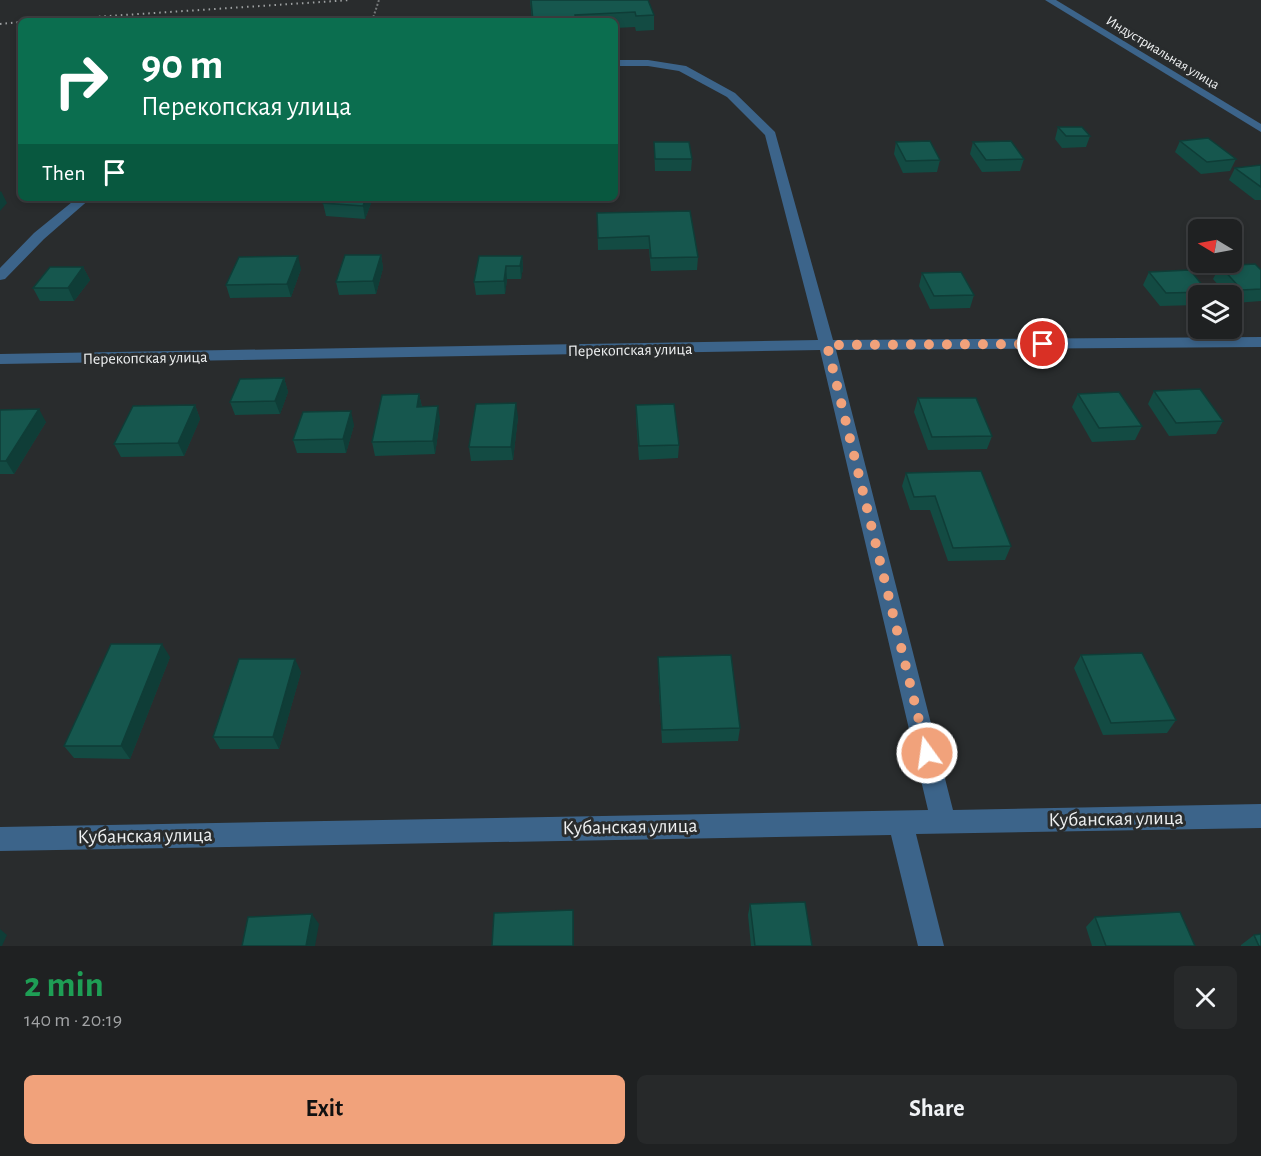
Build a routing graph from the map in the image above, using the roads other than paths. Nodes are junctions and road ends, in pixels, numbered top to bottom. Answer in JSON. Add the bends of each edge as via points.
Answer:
{"nodes":[{"id":1,"x":1050,"y":0,"type":"edge"},
{"id":2,"x":618,"y":63,"type":"edge"},
{"id":3,"x":1261,"y":129,"type":"edge"},
{"id":4,"x":81,"y":201,"type":"edge"},
{"id":5,"x":0,"y":276,"type":"edge"},
{"id":6,"x":1261,"y":342,"type":"edge"},
{"id":7,"x":827,"y":345,"type":"junction"},
{"id":8,"x":0,"y":359,"type":"edge"},
{"id":9,"x":1261,"y":816,"type":"edge"},
{"id":10,"x":943,"y":820,"type":"junction"},
{"id":11,"x":900,"y":821,"type":"junction"},
{"id":12,"x":0,"y":839,"type":"edge"},
{"id":13,"x":931,"y":946,"type":"edge"}],
"edges":[{"from":1,"to":3,"type":"street","name":"Индустриальная улица"},
{"from":2,"to":7,"type":"street","via":[[682,68],[731,95],[771,134]]},
{"from":4,"to":5,"type":"street"},
{"from":6,"to":7,"type":"street","name":"Перекопская улица"},
{"from":7,"to":8,"type":"street","name":"Перекопская улица"},
{"from":7,"to":10,"type":"street"},
{"from":9,"to":10,"type":"street","name":"Кубанская улица"},
{"from":10,"to":11,"type":"street","name":"Кубанская улица"},
{"from":11,"to":12,"type":"street","name":"Кубанская улица"},
{"from":11,"to":13,"type":"street"}]}
